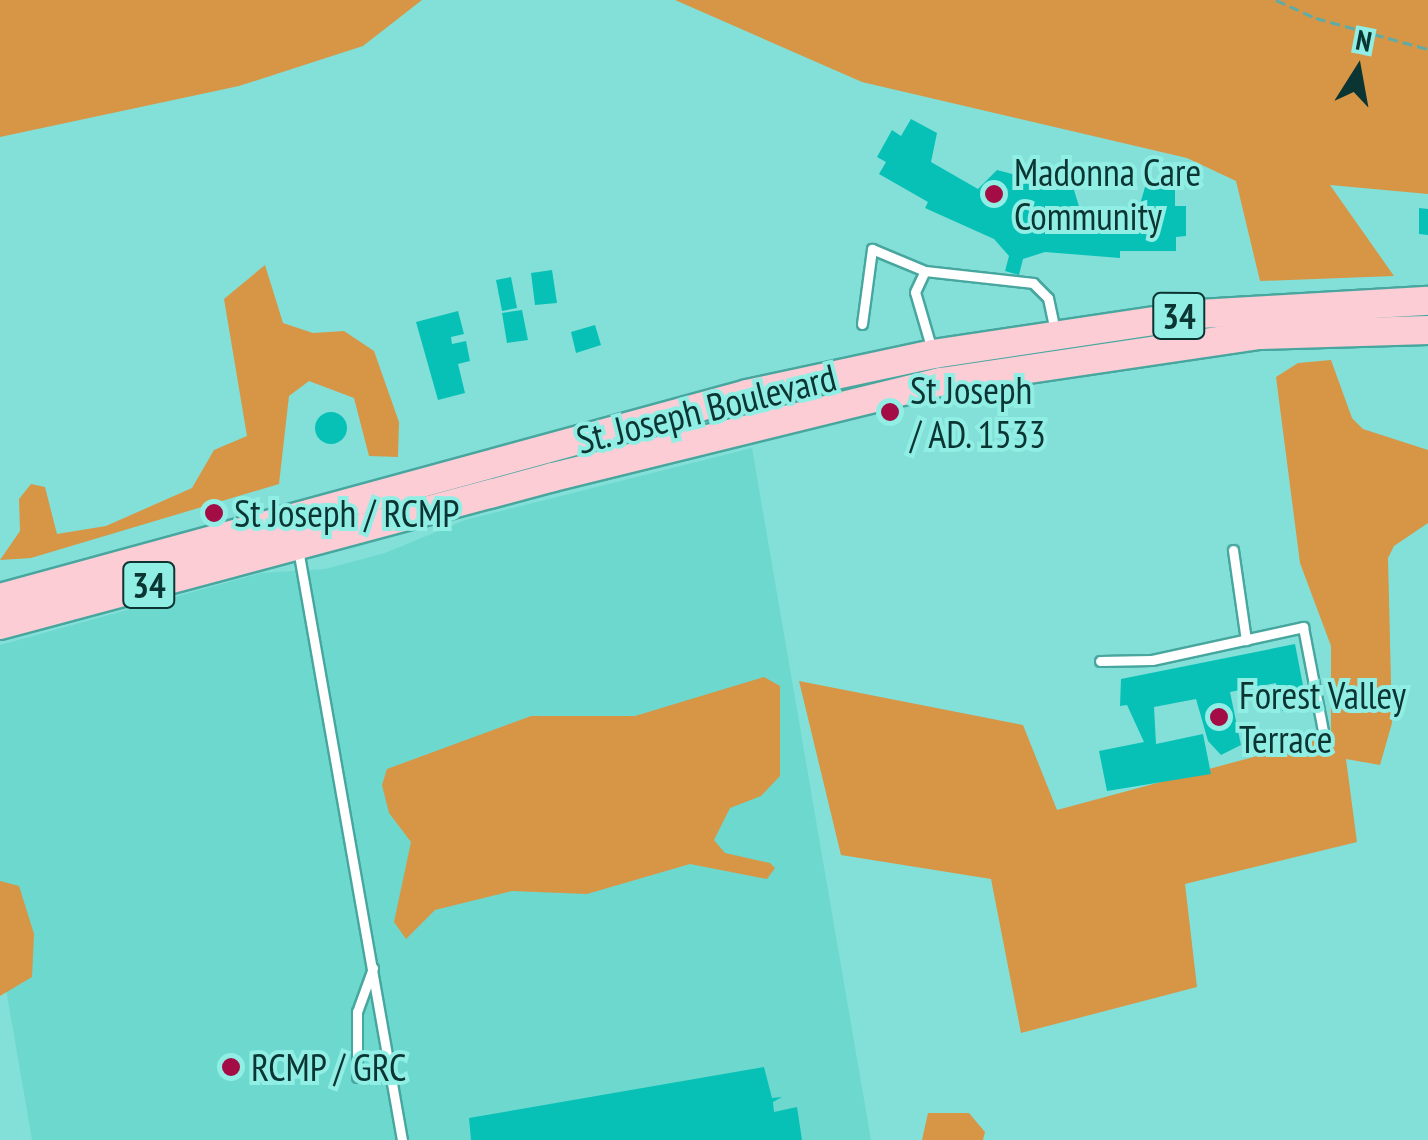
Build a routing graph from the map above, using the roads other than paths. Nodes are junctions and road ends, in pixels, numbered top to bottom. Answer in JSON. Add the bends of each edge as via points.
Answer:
{"nodes":[{"id":1,"x":925,"y":271,"type":"junction"},
{"id":2,"x":1428,"y":301,"type":"edge"},
{"id":3,"x":862,"y":324,"type":"dead end"},
{"id":4,"x":1428,"y":330,"type":"edge"},
{"id":5,"x":1055,"y":331,"type":"junction"},
{"id":6,"x":933,"y":354,"type":"junction"},
{"id":7,"x":941,"y":382,"type":"junction"},
{"id":8,"x":538,"y":450,"type":"junction"},
{"id":9,"x":548,"y":478,"type":"junction"},
{"id":10,"x":290,"y":517,"type":"junction"},
{"id":11,"x":298,"y":545,"type":"junction"},
{"id":12,"x":1233,"y":550,"type":"dead end"},
{"id":13,"x":0,"y":598,"type":"edge"},
{"id":14,"x":0,"y":625,"type":"edge"},
{"id":15,"x":1246,"y":640,"type":"junction"},
{"id":16,"x":1100,"y":662,"type":"dead end"},
{"id":17,"x":1323,"y":731,"type":"dead end"},
{"id":18,"x":373,"y":968,"type":"junction"},
{"id":19,"x":357,"y":1077,"type":"dead end"},
{"id":20,"x":402,"y":1140,"type":"edge"}],
"edges":[{"from":1,"to":3,"type":"lane","via":[[872,250]]},
{"from":1,"to":5,"type":"lane","via":[[1033,283],[1048,298]]},
{"from":1,"to":6,"type":"lane","via":[[915,292]]},
{"from":2,"to":5,"type":"main road","name":"St. Joseph Boulevard","number":"34","via":[[1256,308]]},
{"from":4,"to":7,"type":"main road","name":"St. Joseph Boulevard","number":"34","via":[[1260,335]]},
{"from":5,"to":6,"type":"main road","name":"St. Joseph Boulevard","number":"34"},
{"from":6,"to":7,"type":"main road"},
{"from":6,"to":8,"type":"main road","name":"St. Joseph Boulevard","number":"34","via":[[747,394]]},
{"from":7,"to":9,"type":"main road","name":"St. Joseph Boulevard","number":"34"},
{"from":8,"to":9,"type":"main road"},
{"from":8,"to":10,"type":"main road","name":"St. Joseph Boulevard","number":"34"},
{"from":9,"to":11,"type":"main road","name":"St. Joseph Boulevard","number":"34"},
{"from":10,"to":11,"type":"lane"},
{"from":10,"to":13,"type":"main road","name":"St. Joseph Boulevard","number":"34"},
{"from":11,"to":14,"type":"main road","name":"St. Joseph Boulevard","number":"34"},
{"from":11,"to":18,"type":"lane"},
{"from":12,"to":15,"type":"lane"},
{"from":15,"to":16,"type":"lane","via":[[1152,660]]},
{"from":15,"to":17,"type":"lane","via":[[1303,628]]},
{"from":18,"to":19,"type":"lane","via":[[357,1012]]},
{"from":18,"to":20,"type":"lane"}]}
